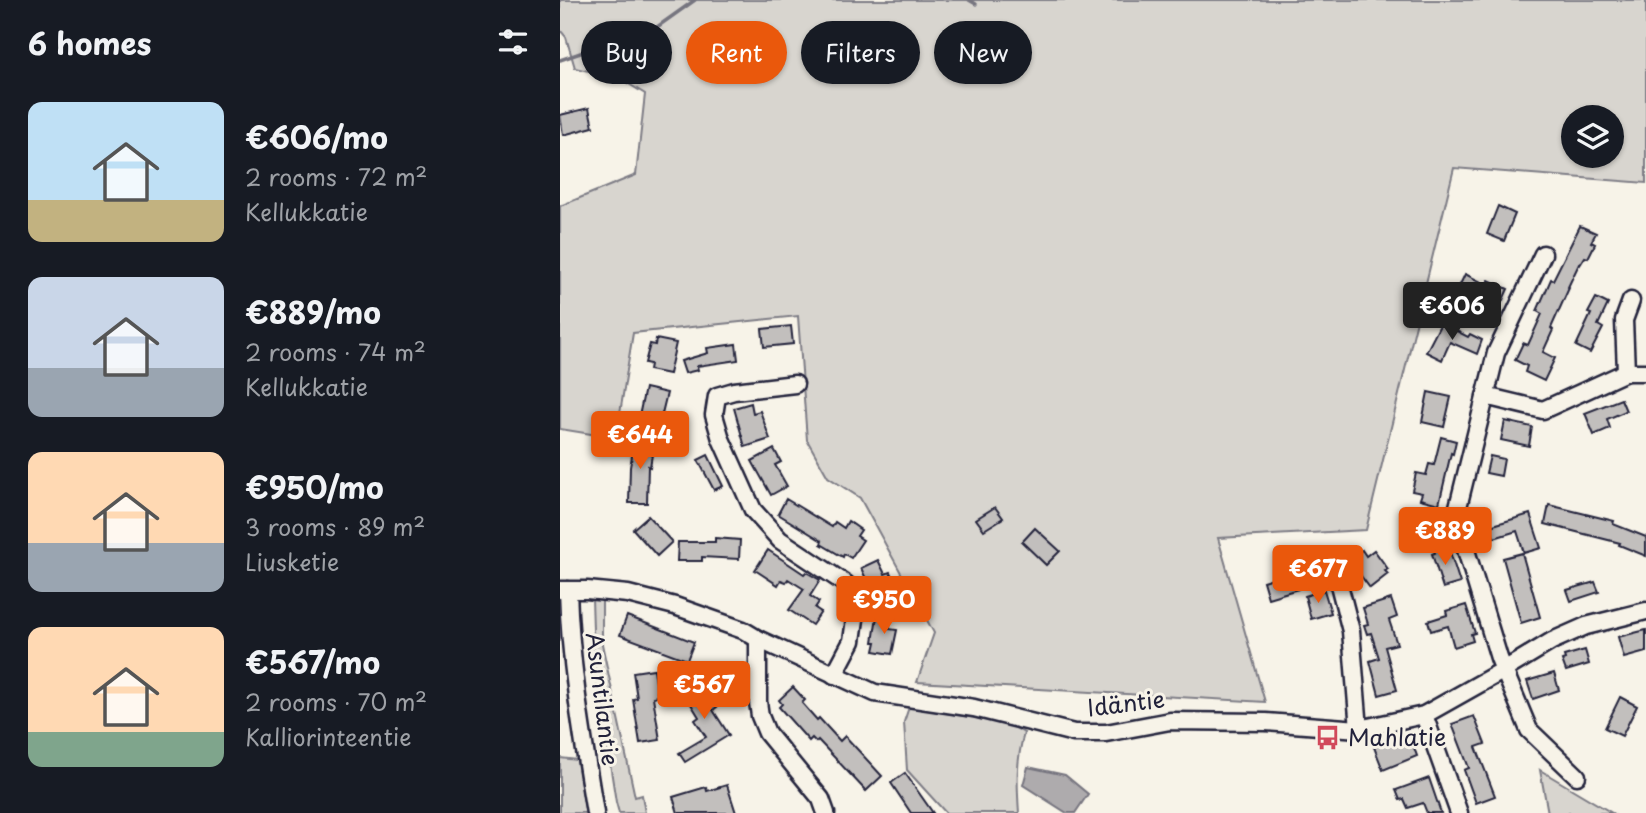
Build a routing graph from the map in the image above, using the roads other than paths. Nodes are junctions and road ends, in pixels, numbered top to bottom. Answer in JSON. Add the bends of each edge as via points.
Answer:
{"nodes":[{"id":1,"x":1544,"y":254,"type":"dead end"},
{"id":2,"x":1631,"y":301,"type":"dead end"},
{"id":3,"x":1626,"y":372,"type":"junction"},
{"id":4,"x":1646,"y":372,"type":"edge"},
{"id":5,"x":795,"y":384,"type":"dead end"},
{"id":6,"x":1485,"y":397,"type":"junction"},
{"id":7,"x":1336,"y":573,"type":"dead end"},
{"id":8,"x":564,"y":590,"type":"edge"},
{"id":9,"x":1646,"y":611,"type":"edge"},
{"id":10,"x":758,"y":639,"type":"junction"},
{"id":11,"x":1504,"y":670,"type":"junction"},
{"id":12,"x":834,"y":675,"type":"junction"},
{"id":13,"x":1424,"y":715,"type":"junction"},
{"id":14,"x":1359,"y":729,"type":"junction"},
{"id":15,"x":1577,"y":776,"type":"dead end"},
{"id":16,"x":595,"y":813,"type":"edge"},
{"id":17,"x":826,"y":813,"type":"edge"},
{"id":18,"x":1459,"y":813,"type":"edge"}],
"edges":[{"from":1,"to":6,"type":"street","via":[[1496,354]]},
{"from":2,"to":3,"type":"street","via":[[1624,320]]},
{"from":3,"to":4,"type":"street"},
{"from":3,"to":6,"type":"street","via":[[1543,410]]},
{"from":5,"to":12,"type":"street","via":[[717,396],[714,415],[753,510],[780,540],[846,584],[856,612],[852,641]]},
{"from":6,"to":11,"type":"street","via":[[1458,507],[1462,537]]},
{"from":7,"to":14,"type":"street","via":[[1351,631]]},
{"from":8,"to":10,"type":"street","name":"Idäntie","via":[[628,594],[675,606]]},
{"from":8,"to":16,"type":"street","name":"Asuntilantie"},
{"from":9,"to":11,"type":"street","name":"Idäntie","via":[[1586,626]]},
{"from":10,"to":12,"type":"street","name":"Idäntie"},
{"from":10,"to":17,"type":"street","via":[[760,716],[767,733],[821,799]]},
{"from":11,"to":13,"type":"street","name":"Idäntie"},
{"from":11,"to":15,"type":"street","via":[[1529,730]]},
{"from":12,"to":14,"type":"street","name":"Idäntie","via":[[875,694],[974,708],[1074,733],[1106,733],[1170,720]]},
{"from":13,"to":14,"type":"street","name":"Idäntie"},
{"from":13,"to":18,"type":"street"}]}
